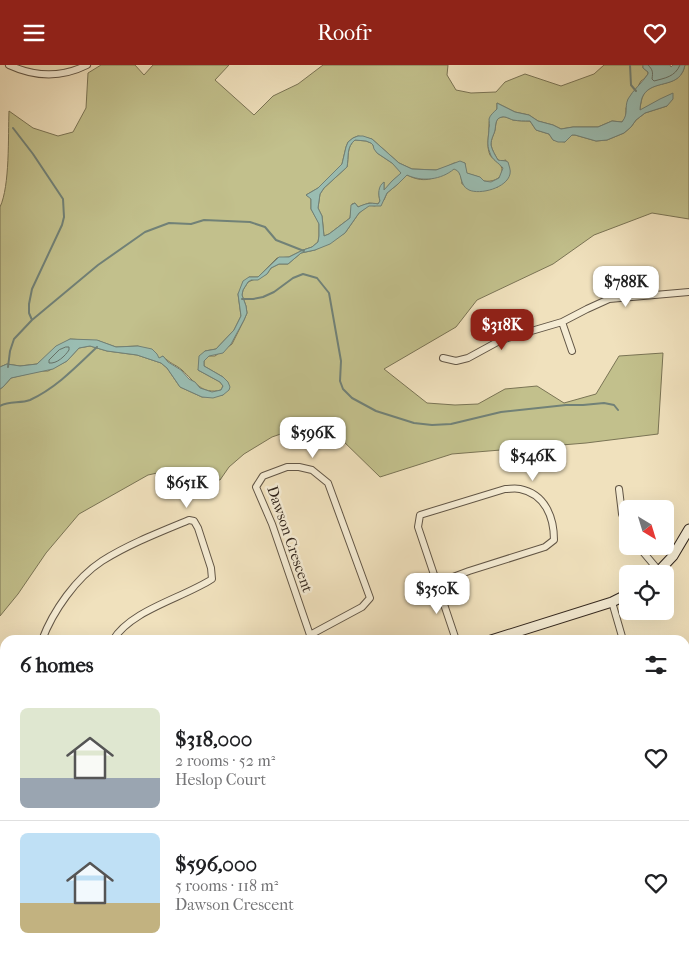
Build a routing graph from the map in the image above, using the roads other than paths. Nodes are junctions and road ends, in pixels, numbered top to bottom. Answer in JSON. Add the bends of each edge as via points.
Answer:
{"nodes":[{"id":1,"x":9,"y":65,"type":"edge"},
{"id":2,"x":87,"y":65,"type":"edge"},
{"id":3,"x":689,"y":292,"type":"edge"},
{"id":4,"x":562,"y":322,"type":"junction"},
{"id":5,"x":572,"y":351,"type":"dead end"},
{"id":6,"x":443,"y":358,"type":"dead end"},
{"id":7,"x":619,"y":489,"type":"dead end"},
{"id":8,"x":620,"y":500,"type":"edge"},
{"id":9,"x":687,"y":535,"type":"edge"},
{"id":10,"x":665,"y":565,"type":"edge"},
{"id":11,"x":437,"y":583,"type":"junction"},
{"id":12,"x":619,"y":599,"type":"edge"},
{"id":13,"x":612,"y":603,"type":"junction"},
{"id":14,"x":44,"y":635,"type":"edge"},
{"id":15,"x":118,"y":635,"type":"edge"},
{"id":16,"x":310,"y":635,"type":"edge"},
{"id":17,"x":316,"y":635,"type":"edge"},
{"id":18,"x":454,"y":635,"type":"edge"},
{"id":19,"x":507,"y":635,"type":"edge"},
{"id":20,"x":621,"y":635,"type":"edge"}],
"edges":[{"from":1,"to":2,"type":"street","via":[[28,73],[48,75],[67,73]]},
{"from":3,"to":4,"type":"street","via":[[609,299]]},
{"from":4,"to":5,"type":"street"},
{"from":4,"to":6,"type":"street","via":[[501,340],[468,358],[456,361]]},
{"from":7,"to":8,"type":"street"},
{"from":9,"to":10,"type":"street"},
{"from":11,"to":11,"type":"street","via":[[545,547],[554,540],[550,513],[542,501],[532,492],[519,488],[505,489],[420,515],[418,527]]},
{"from":11,"to":18,"type":"street"},
{"from":12,"to":13,"type":"street"},
{"from":13,"to":19,"type":"street"},
{"from":13,"to":20,"type":"street"},
{"from":14,"to":15,"type":"street","via":[[70,591],[102,561],[189,519],[194,521],[212,579],[141,615]]},
{"from":16,"to":17,"type":"street","name":"Dawson Crescent","via":[[256,487],[262,476],[287,467],[312,470],[328,483],[370,598],[362,607]]}]}
